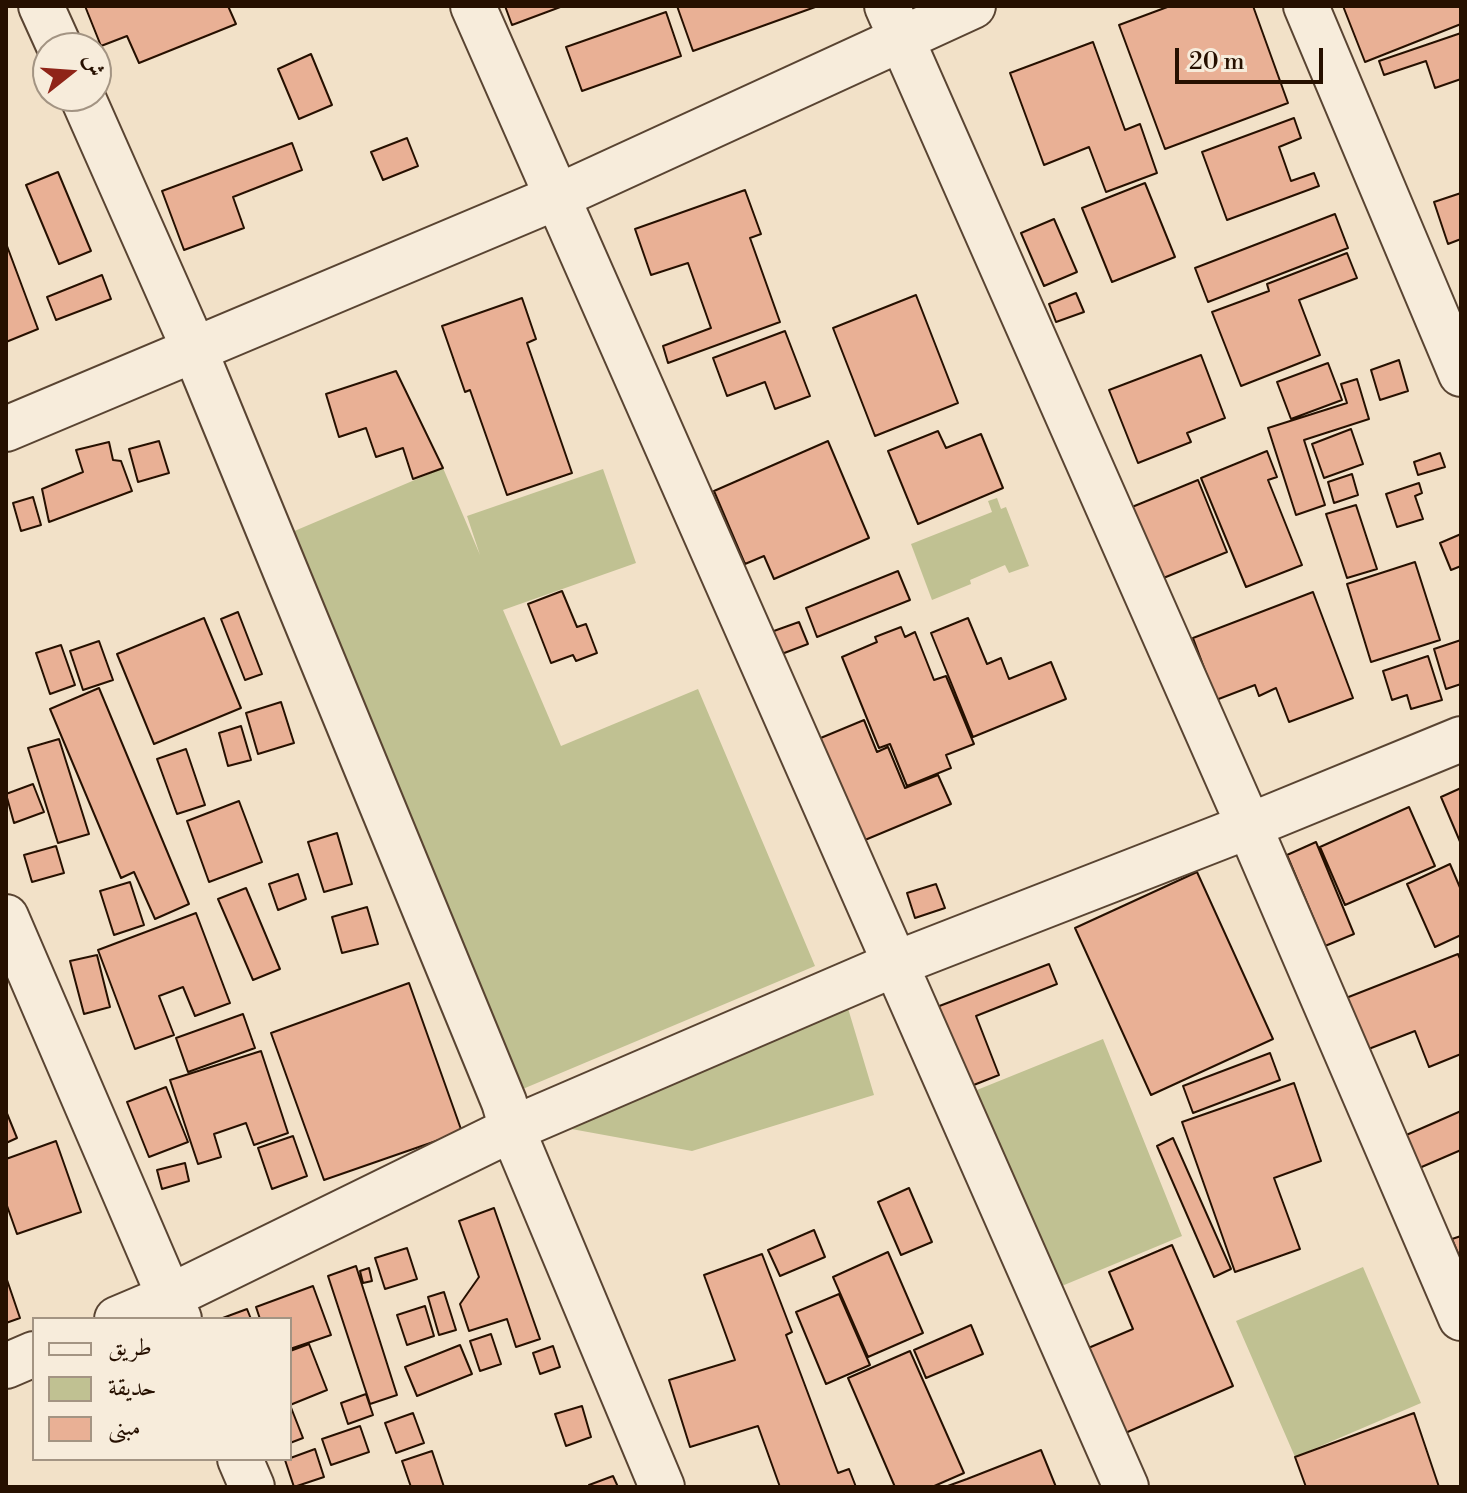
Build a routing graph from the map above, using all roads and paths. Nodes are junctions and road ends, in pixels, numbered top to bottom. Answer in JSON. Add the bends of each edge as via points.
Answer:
{"nodes":[{"id":1,"x":41,"y":6,"type":"edge"},
{"id":2,"x":473,"y":6,"type":"edge"},
{"id":3,"x":973,"y":6,"type":"edge"},
{"id":4,"x":1306,"y":6,"type":"edge"},
{"id":5,"x":894,"y":22,"type":"edge"},
{"id":6,"x":53,"y":32,"type":"edge"},
{"id":7,"x":89,"y":112,"type":"edge"},
{"id":8,"x":557,"y":197,"type":"junction"},
{"id":9,"x":195,"y":351,"type":"junction"},
{"id":10,"x":1461,"y":374,"type":"edge"},
{"id":11,"x":6,"y":429,"type":"edge"},
{"id":12,"x":1461,"y":739,"type":"edge"},
{"id":13,"x":1249,"y":826,"type":"junction"},
{"id":14,"x":6,"y":917,"type":"edge"},
{"id":15,"x":895,"y":964,"type":"junction"},
{"id":16,"x":512,"y":1129,"type":"junction"},
{"id":17,"x":174,"y":1308,"type":"edge"},
{"id":18,"x":127,"y":1317,"type":"edge"},
{"id":19,"x":1461,"y":1318,"type":"edge"},
{"id":20,"x":32,"y":1355,"type":"edge"},
{"id":21,"x":6,"y":1366,"type":"edge"},
{"id":22,"x":241,"y":1461,"type":"edge"},
{"id":23,"x":252,"y":1487,"type":"edge"},
{"id":24,"x":662,"y":1487,"type":"edge"},
{"id":25,"x":1126,"y":1487,"type":"edge"}],
"edges":[{"from":1,"to":6,"type":"street"},
{"from":2,"to":8,"type":"street"},
{"from":3,"to":5,"type":"street"},
{"from":4,"to":10,"type":"street"},
{"from":5,"to":8,"type":"street"},
{"from":5,"to":13,"type":"street"},
{"from":7,"to":9,"type":"street"},
{"from":8,"to":9,"type":"street"},
{"from":8,"to":15,"type":"street"},
{"from":9,"to":11,"type":"street"},
{"from":9,"to":16,"type":"street"},
{"from":12,"to":13,"type":"street"},
{"from":13,"to":15,"type":"street"},
{"from":13,"to":19,"type":"street"},
{"from":14,"to":17,"type":"street"},
{"from":15,"to":16,"type":"street"},
{"from":15,"to":25,"type":"street"},
{"from":16,"to":17,"type":"street"},
{"from":16,"to":24,"type":"street"},
{"from":17,"to":18,"type":"street"},
{"from":20,"to":21,"type":"street"},
{"from":22,"to":23,"type":"street"}]}
